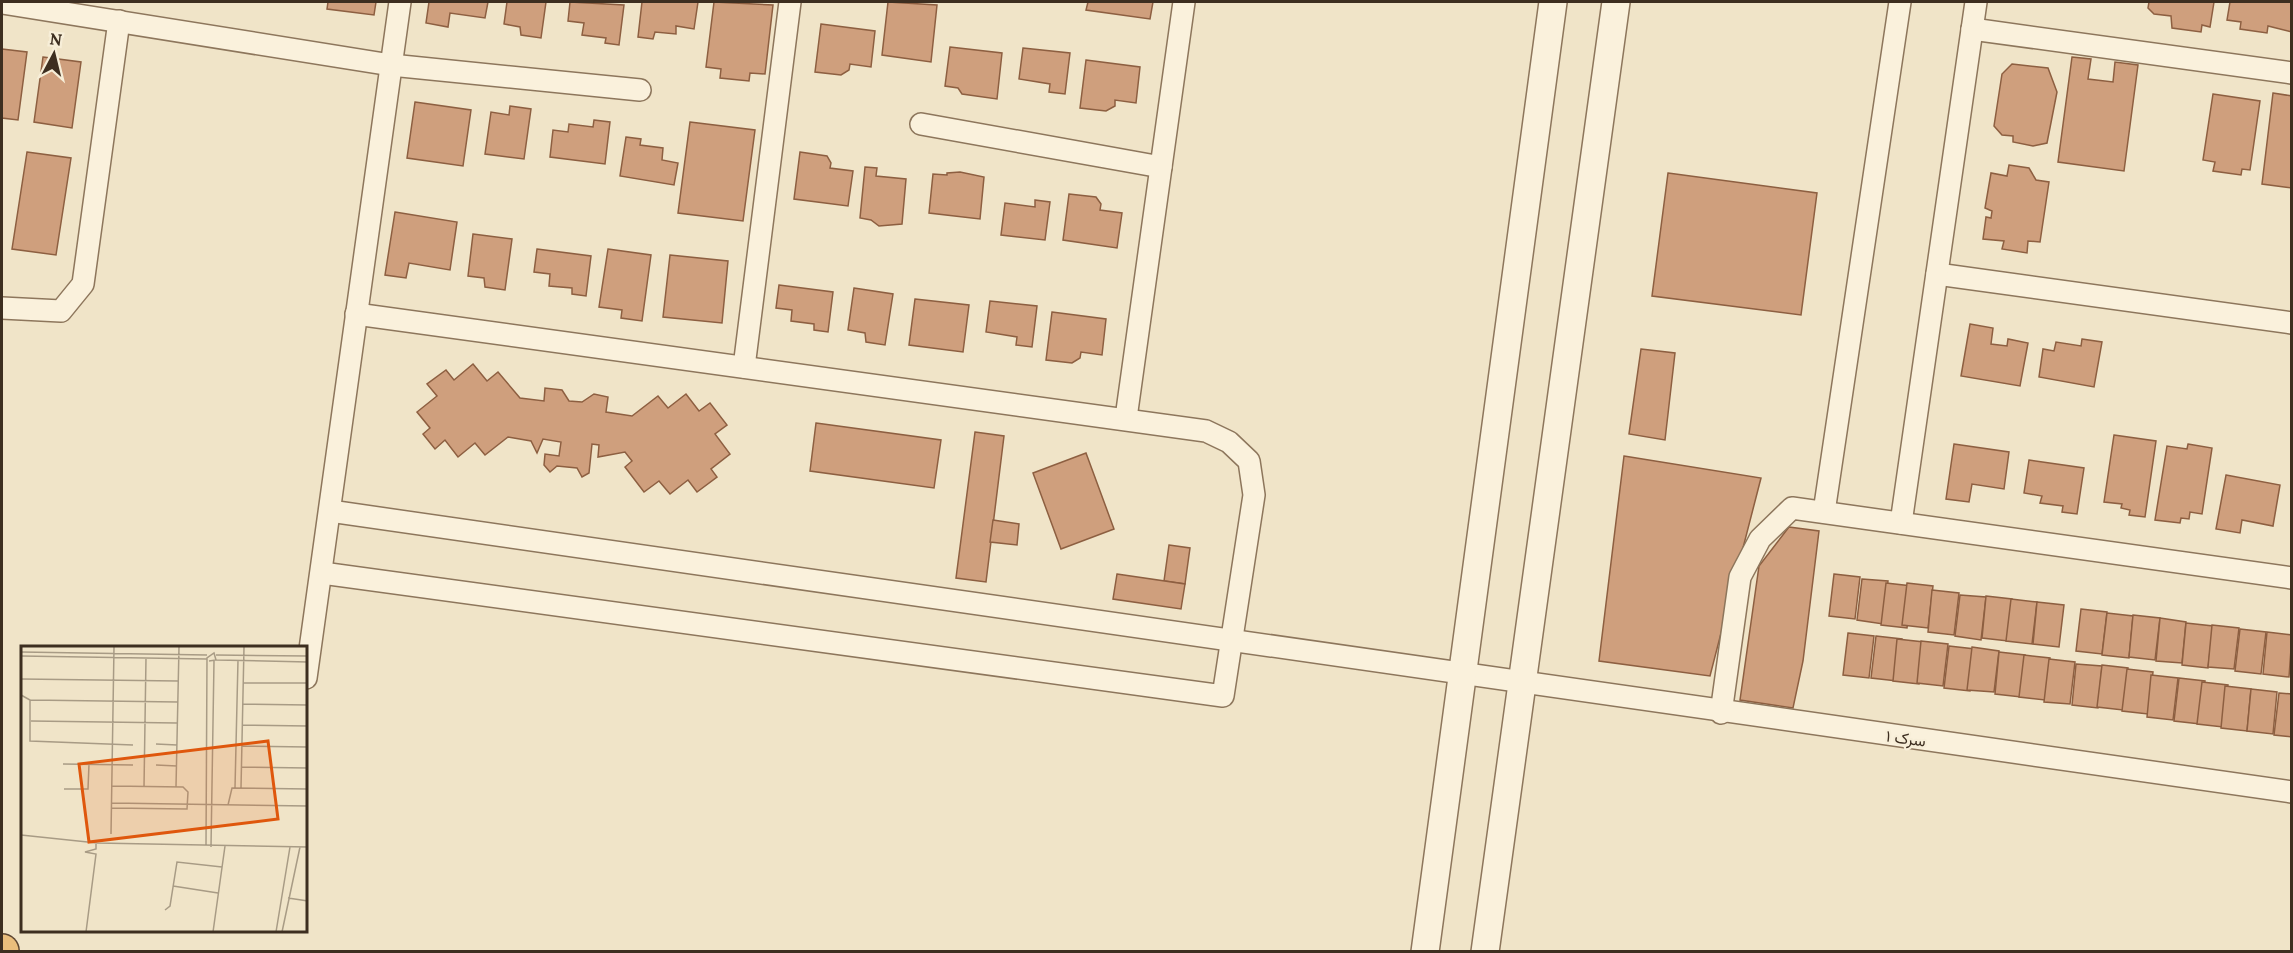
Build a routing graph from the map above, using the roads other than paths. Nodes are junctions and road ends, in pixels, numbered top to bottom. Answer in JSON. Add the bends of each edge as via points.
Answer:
{"nodes":[{"id":1,"x":400,"y":2,"type":"edge"},
{"id":2,"x":790,"y":2,"type":"edge"},
{"id":3,"x":1184,"y":2,"type":"edge"},
{"id":4,"x":1553,"y":2,"type":"edge"},
{"id":5,"x":1616,"y":2,"type":"edge"},
{"id":6,"x":1900,"y":2,"type":"edge"},
{"id":7,"x":1976,"y":2,"type":"edge"},
{"id":8,"x":2,"y":3,"type":"edge"},
{"id":9,"x":119,"y":21,"type":"junction"},
{"id":10,"x":1972,"y":29,"type":"junction"},
{"id":11,"x":391,"y":65,"type":"junction"},
{"id":12,"x":2292,"y":73,"type":"edge"},
{"id":13,"x":640,"y":90,"type":"dead end"},
{"id":14,"x":921,"y":124,"type":"dead end"},
{"id":15,"x":1161,"y":166,"type":"junction"},
{"id":16,"x":1937,"y":274,"type":"junction"},
{"id":17,"x":2,"y":308,"type":"edge"},
{"id":18,"x":356,"y":314,"type":"junction"},
{"id":19,"x":2292,"y":323,"type":"edge"},
{"id":20,"x":744,"y":367,"type":"junction"},
{"id":21,"x":1126,"y":418,"type":"junction"},
{"id":22,"x":330,"y":511,"type":"junction"},
{"id":23,"x":1824,"y":512,"type":"junction"},
{"id":24,"x":1901,"y":523,"type":"junction"},
{"id":25,"x":322,"y":573,"type":"junction"},
{"id":26,"x":2292,"y":578,"type":"edge"},
{"id":27,"x":1233,"y":640,"type":"junction"},
{"id":28,"x":308,"y":665,"type":"edge"},
{"id":29,"x":1461,"y":674,"type":"junction"},
{"id":30,"x":1521,"y":682,"type":"junction"},
{"id":31,"x":1721,"y":713,"type":"junction"},
{"id":32,"x":2292,"y":792,"type":"edge"},
{"id":33,"x":1425,"y":951,"type":"edge"},
{"id":34,"x":1485,"y":951,"type":"edge"}],
"edges":[{"from":1,"to":11,"type":"street"},
{"from":2,"to":20,"type":"street"},
{"from":3,"to":15,"type":"street"},
{"from":4,"to":29,"type":"street"},
{"from":5,"to":30,"type":"street"},
{"from":6,"to":23,"type":"street"},
{"from":7,"to":10,"type":"street"},
{"from":8,"to":9,"type":"street"},
{"from":9,"to":11,"type":"street"},
{"from":9,"to":17,"type":"street","via":[[83,284],[61,310]]},
{"from":10,"to":12,"type":"street"},
{"from":10,"to":16,"type":"street"},
{"from":11,"to":13,"type":"street"},
{"from":11,"to":18,"type":"street"},
{"from":14,"to":15,"type":"street"},
{"from":15,"to":21,"type":"street"},
{"from":16,"to":19,"type":"street"},
{"from":16,"to":24,"type":"street"},
{"from":18,"to":20,"type":"street"},
{"from":18,"to":22,"type":"street"},
{"from":20,"to":21,"type":"street"},
{"from":21,"to":27,"type":"street","via":[[1206,431],[1229,442],[1249,461],[1254,495]]},
{"from":22,"to":25,"type":"street"},
{"from":22,"to":27,"type":"street","name":"سرک ۱"},
{"from":23,"to":24,"type":"street"},
{"from":23,"to":31,"type":"street","via":[[1792,508],[1760,540],[1740,577]]},
{"from":24,"to":26,"type":"street"},
{"from":25,"to":27,"type":"street","via":[[1224,696]]},
{"from":25,"to":28,"type":"street"},
{"from":27,"to":29,"type":"street","name":"سرک ۱"},
{"from":29,"to":30,"type":"street","name":"سرک ۱"},
{"from":29,"to":33,"type":"street"},
{"from":30,"to":31,"type":"street","name":"سرک ۱"},
{"from":30,"to":34,"type":"street"},
{"from":31,"to":32,"type":"street","name":"سرک ۱"}]}
